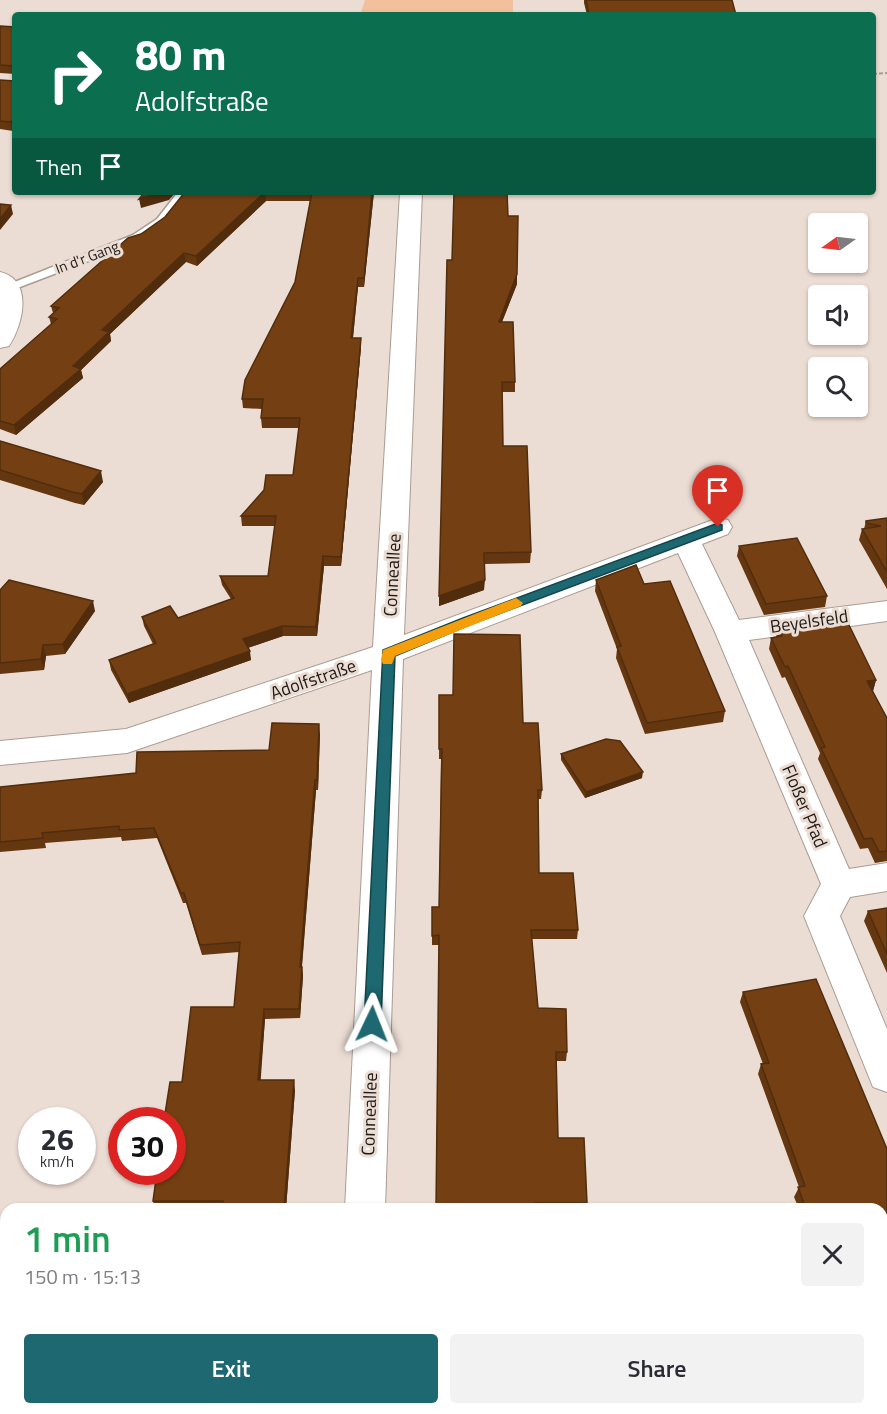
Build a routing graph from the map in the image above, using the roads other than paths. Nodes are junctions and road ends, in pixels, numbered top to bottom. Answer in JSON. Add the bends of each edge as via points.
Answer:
{"nodes":[{"id":1,"x":182,"y":195,"type":"edge"},
{"id":2,"x":411,"y":195,"type":"edge"},
{"id":3,"x":4,"y":283,"type":"edge"},
{"id":4,"x":0,"y":341,"type":"edge"},
{"id":5,"x":718,"y":527,"type":"dead end"},
{"id":6,"x":686,"y":540,"type":"junction"},
{"id":7,"x":887,"y":611,"type":"edge"},
{"id":8,"x":730,"y":632,"type":"junction"},
{"id":9,"x":388,"y":653,"type":"junction"},
{"id":10,"x":0,"y":753,"type":"edge"},
{"id":11,"x":887,"y":878,"type":"edge"},
{"id":12,"x":839,"y":885,"type":"junction"},
{"id":13,"x":887,"y":1075,"type":"edge"},
{"id":14,"x":364,"y":1203,"type":"edge"}],
"edges":[{"from":1,"to":3,"type":"lane","name":"In d'r Gang","via":[[161,222],[136,238]]},
{"from":2,"to":9,"type":"street","name":"Conneallee"},
{"from":3,"to":4,"type":"street","name":"In d'r Gang","via":[[12,316]]},
{"from":5,"to":6,"type":"street","name":"Adolfstraße"},
{"from":6,"to":8,"type":"street","name":"Floßer Pfad"},
{"from":6,"to":9,"type":"street","name":"Adolfstraße"},
{"from":7,"to":8,"type":"street","name":"Beyelsfeld"},
{"from":8,"to":12,"type":"street","name":"Floßer Pfad"},
{"from":9,"to":10,"type":"street","name":"Adolfstraße","via":[[127,741]]},
{"from":9,"to":14,"type":"street","name":"Conneallee"},
{"from":11,"to":12,"type":"street"},
{"from":12,"to":13,"type":"street","via":[[822,916]]}]}
